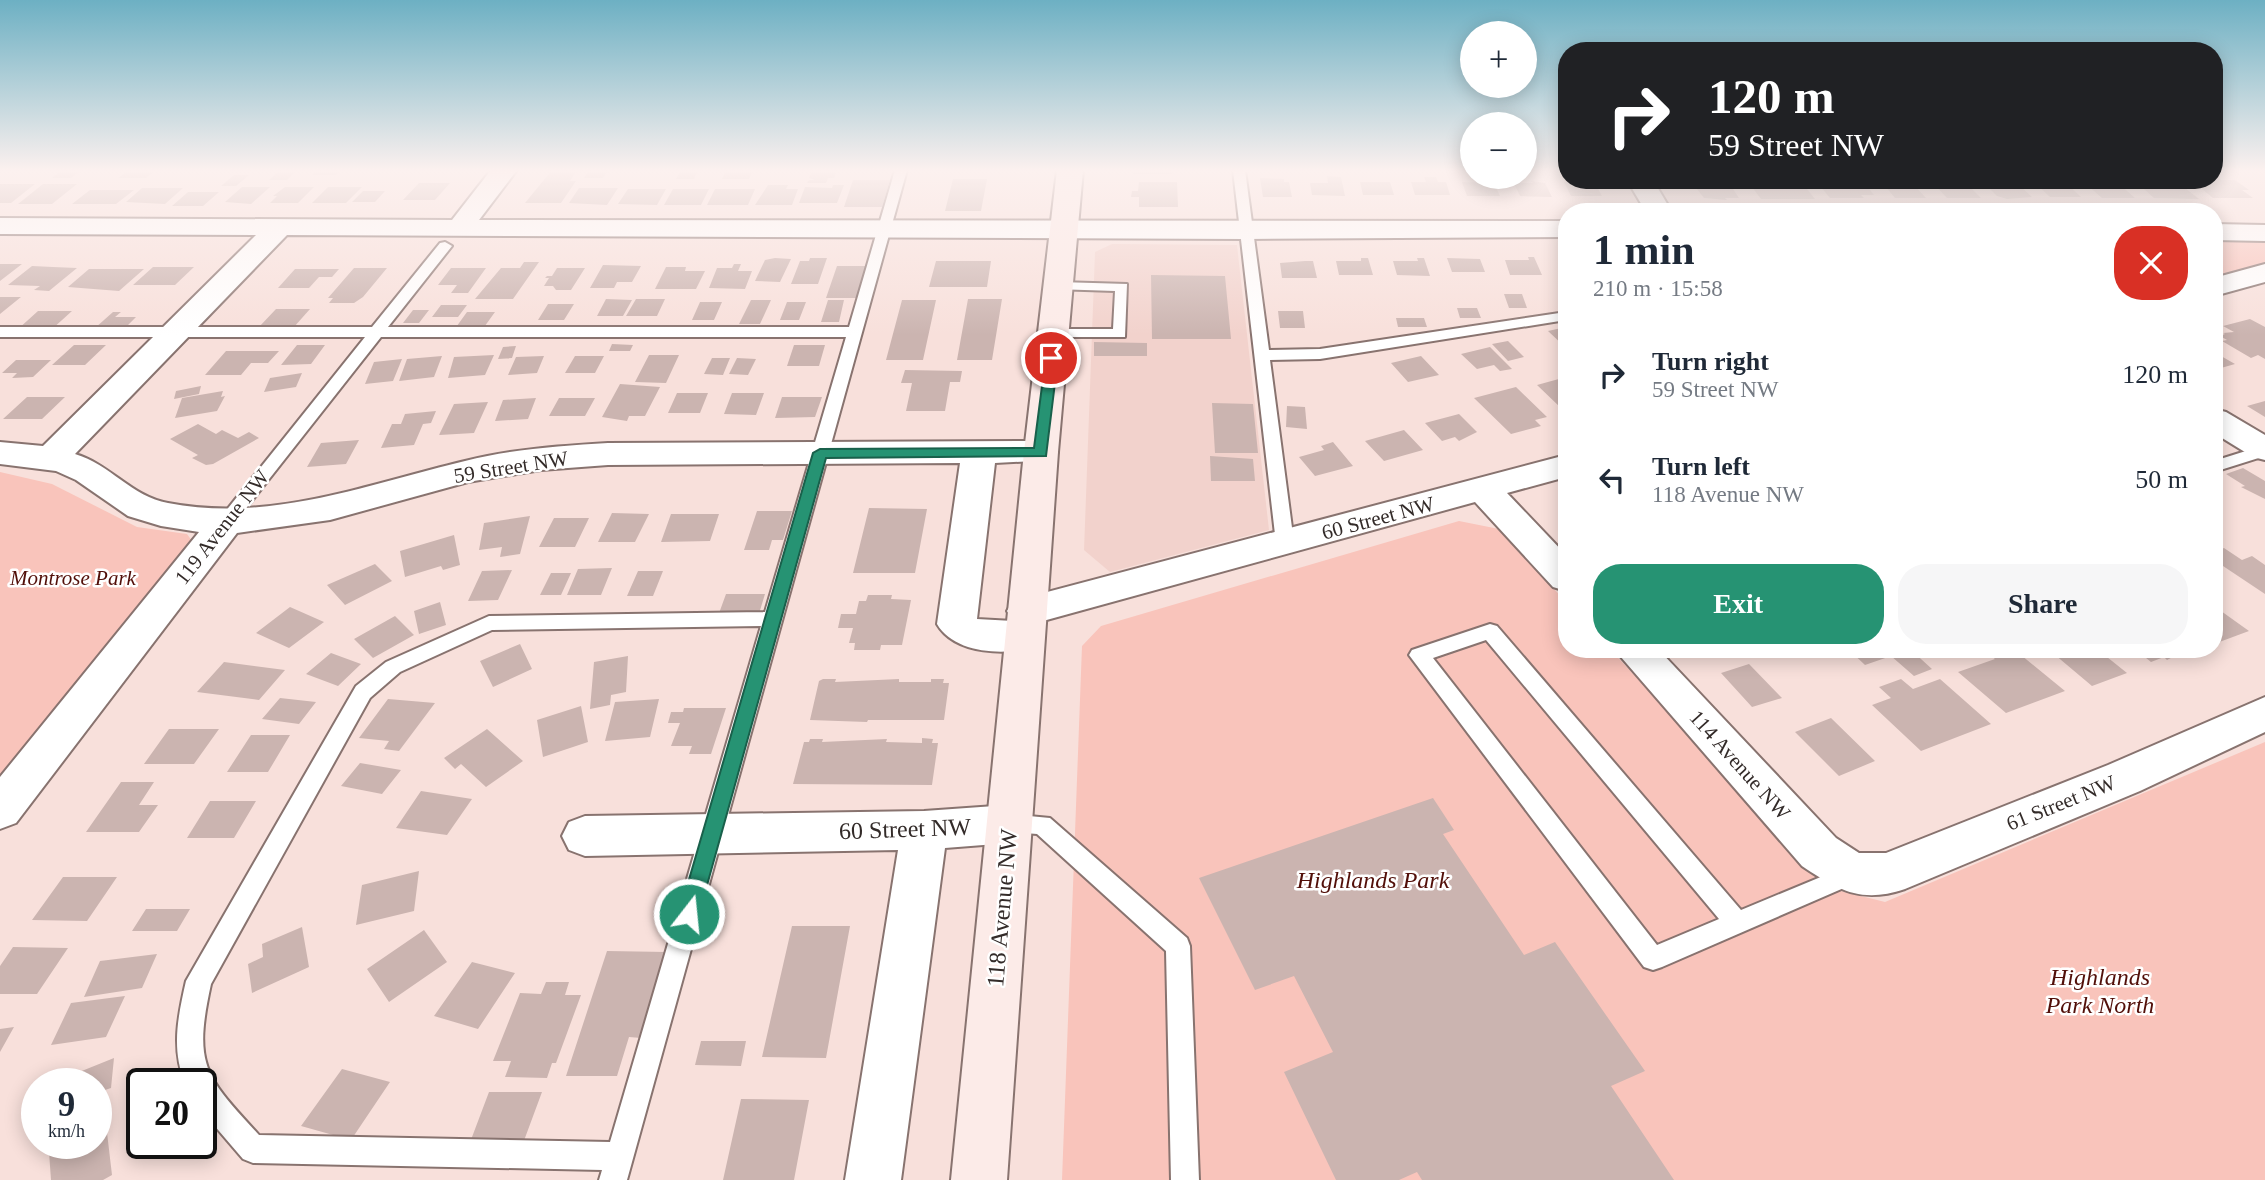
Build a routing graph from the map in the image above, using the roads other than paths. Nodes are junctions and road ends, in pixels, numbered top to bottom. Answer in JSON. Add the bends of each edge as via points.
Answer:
{"nodes":[{"id":1,"x":461,"y":225,"type":"edge"},
{"id":2,"x":886,"y":225,"type":"edge"},
{"id":3,"x":1065,"y":225,"type":"edge"},
{"id":4,"x":1245,"y":225,"type":"edge"},
{"id":5,"x":0,"y":226,"type":"edge"},
{"id":6,"x":281,"y":226,"type":"junction"},
{"id":7,"x":885,"y":228,"type":"junction"},
{"id":8,"x":1558,"y":229,"type":"edge"},
{"id":9,"x":1065,"y":230,"type":"junction"},
{"id":10,"x":1246,"y":231,"type":"junction"},
{"id":11,"x":2223,"y":232,"type":"edge"},
{"id":12,"x":2265,"y":233,"type":"edge"},
{"id":13,"x":453,"y":236,"type":"junction"},
{"id":14,"x":2265,"y":273,"type":"edge"},
{"id":15,"x":2223,"y":285,"type":"edge"},
{"id":16,"x":1059,"y":286,"type":"junction"},
{"id":17,"x":1558,"y":317,"type":"edge"},
{"id":18,"x":178,"y":330,"type":"junction"},
{"id":19,"x":0,"y":332,"type":"edge"},
{"id":20,"x":855,"y":332,"type":"junction"},
{"id":21,"x":376,"y":334,"type":"junction"},
{"id":22,"x":1054,"y":334,"type":"junction"},
{"id":23,"x":1262,"y":355,"type":"junction"},
{"id":24,"x":2223,"y":424,"type":"edge"},
{"id":25,"x":2265,"y":449,"type":"edge"},
{"id":26,"x":1041,"y":452,"type":"junction"},
{"id":27,"x":0,"y":453,"type":"edge"},
{"id":28,"x":820,"y":453,"type":"junction"},
{"id":29,"x":979,"y":453,"type":"junction"},
{"id":30,"x":50,"y":459,"type":"junction"},
{"id":31,"x":2223,"y":464,"type":"edge"},
{"id":32,"x":1558,"y":468,"type":"edge"},
{"id":33,"x":1483,"y":489,"type":"junction"},
{"id":34,"x":227,"y":521,"type":"junction"},
{"id":35,"x":1285,"y":543,"type":"junction"},
{"id":36,"x":1558,"y":569,"type":"edge"},
{"id":37,"x":773,"y":619,"type":"junction"},
{"id":38,"x":1026,"y":624,"type":"junction"},
{"id":39,"x":1653,"y":658,"type":"edge"},
{"id":40,"x":2265,"y":713,"type":"edge"},
{"id":41,"x":0,"y":810,"type":"edge"},
{"id":42,"x":1009,"y":824,"type":"junction"},
{"id":43,"x":923,"y":831,"type":"junction"},
{"id":44,"x":712,"y":834,"type":"junction"},
{"id":45,"x":584,"y":836,"type":"dead end"},
{"id":46,"x":1852,"y":874,"type":"junction"},
{"id":47,"x":1737,"y":923,"type":"junction"},
{"id":48,"x":620,"y":1156,"type":"junction"},
{"id":49,"x":613,"y":1180,"type":"edge"},
{"id":50,"x":873,"y":1180,"type":"edge"},
{"id":51,"x":979,"y":1180,"type":"edge"},
{"id":52,"x":1185,"y":1180,"type":"edge"}],
"edges":[{"from":1,"to":13,"type":"street","name":"119 Avenue NW"},
{"from":2,"to":7,"type":"lane"},
{"from":3,"to":9,"type":"main road","name":"118 Avenue NW"},
{"from":4,"to":10,"type":"lane"},
{"from":5,"to":6,"type":"street"},
{"from":6,"to":13,"type":"street"},
{"from":6,"to":18,"type":"street"},
{"from":7,"to":9,"type":"street"},
{"from":7,"to":13,"type":"street"},
{"from":7,"to":20,"type":"lane"},
{"from":8,"to":10,"type":"street"},
{"from":9,"to":10,"type":"street"},
{"from":9,"to":16,"type":"main road","name":"118 Avenue NW"},
{"from":10,"to":23,"type":"lane"},
{"from":11,"to":12,"type":"street"},
{"from":13,"to":21,"type":"lane","name":"119 Avenue NW"},
{"from":14,"to":15,"type":"street"},
{"from":16,"to":22,"type":"main road","name":"118 Avenue NW"},
{"from":16,"to":22,"type":"lane","via":[[1122,287],[1120,334]]},
{"from":17,"to":23,"type":"lane","via":[[1320,354]]},
{"from":18,"to":19,"type":"lane"},
{"from":18,"to":21,"type":"lane"},
{"from":18,"to":30,"type":"street"},
{"from":20,"to":21,"type":"lane"},
{"from":20,"to":28,"type":"lane"},
{"from":21,"to":34,"type":"lane","name":"119 Avenue NW"},
{"from":22,"to":26,"type":"main road","name":"118 Avenue NW"},
{"from":23,"to":35,"type":"lane"},
{"from":24,"to":25,"type":"street"},
{"from":25,"to":31,"type":"lane"},
{"from":26,"to":29,"type":"street","name":"59 Street NW"},
{"from":26,"to":38,"type":"main road","name":"118 Avenue NW"},
{"from":27,"to":30,"type":"street","name":"59 Street NW"},
{"from":28,"to":29,"type":"street","name":"59 Street NW"},
{"from":28,"to":34,"type":"street","name":"59 Street NW","via":[[549,458],[501,464],[348,504]]},
{"from":28,"to":37,"type":"lane"},
{"from":29,"to":38,"type":"street","via":[[957,624],[968,633]]},
{"from":30,"to":34,"type":"street","name":"59 Street NW","via":[[87,471],[139,507],[172,516]]},
{"from":32,"to":33,"type":"street","name":"60 Street NW"},
{"from":33,"to":35,"type":"street","name":"60 Street NW"},
{"from":33,"to":36,"type":"street"},
{"from":34,"to":41,"type":"street","name":"119 Avenue NW"},
{"from":35,"to":38,"type":"street","name":"60 Street NW"},
{"from":37,"to":44,"type":"lane"},
{"from":37,"to":48,"type":"lane","via":[[489,623],[393,667],[363,692],[199,981],[191,1013],[192,1067],[217,1110],[253,1149]]},
{"from":38,"to":42,"type":"main road","name":"118 Avenue NW"},
{"from":39,"to":46,"type":"street","name":"114 Avenue NW","via":[[1819,852]]},
{"from":40,"to":46,"type":"street","name":"61 Street NW","via":[[2124,778],[1888,874]]},
{"from":42,"to":43,"type":"street","name":"60 Street NW"},
{"from":42,"to":51,"type":"main road","name":"118 Avenue NW"},
{"from":42,"to":52,"type":"lane","name":"60 Street NW","via":[[1042,824],[1178,946]]},
{"from":43,"to":44,"type":"street","name":"60 Street NW"},
{"from":43,"to":50,"type":"street"},
{"from":44,"to":45,"type":"street","name":"60 Street NW"},
{"from":44,"to":48,"type":"lane"},
{"from":46,"to":47,"type":"lane"},
{"from":47,"to":47,"type":"lane","via":[[1490,631],[1419,654],[1653,959]]},
{"from":48,"to":49,"type":"lane"}]}
